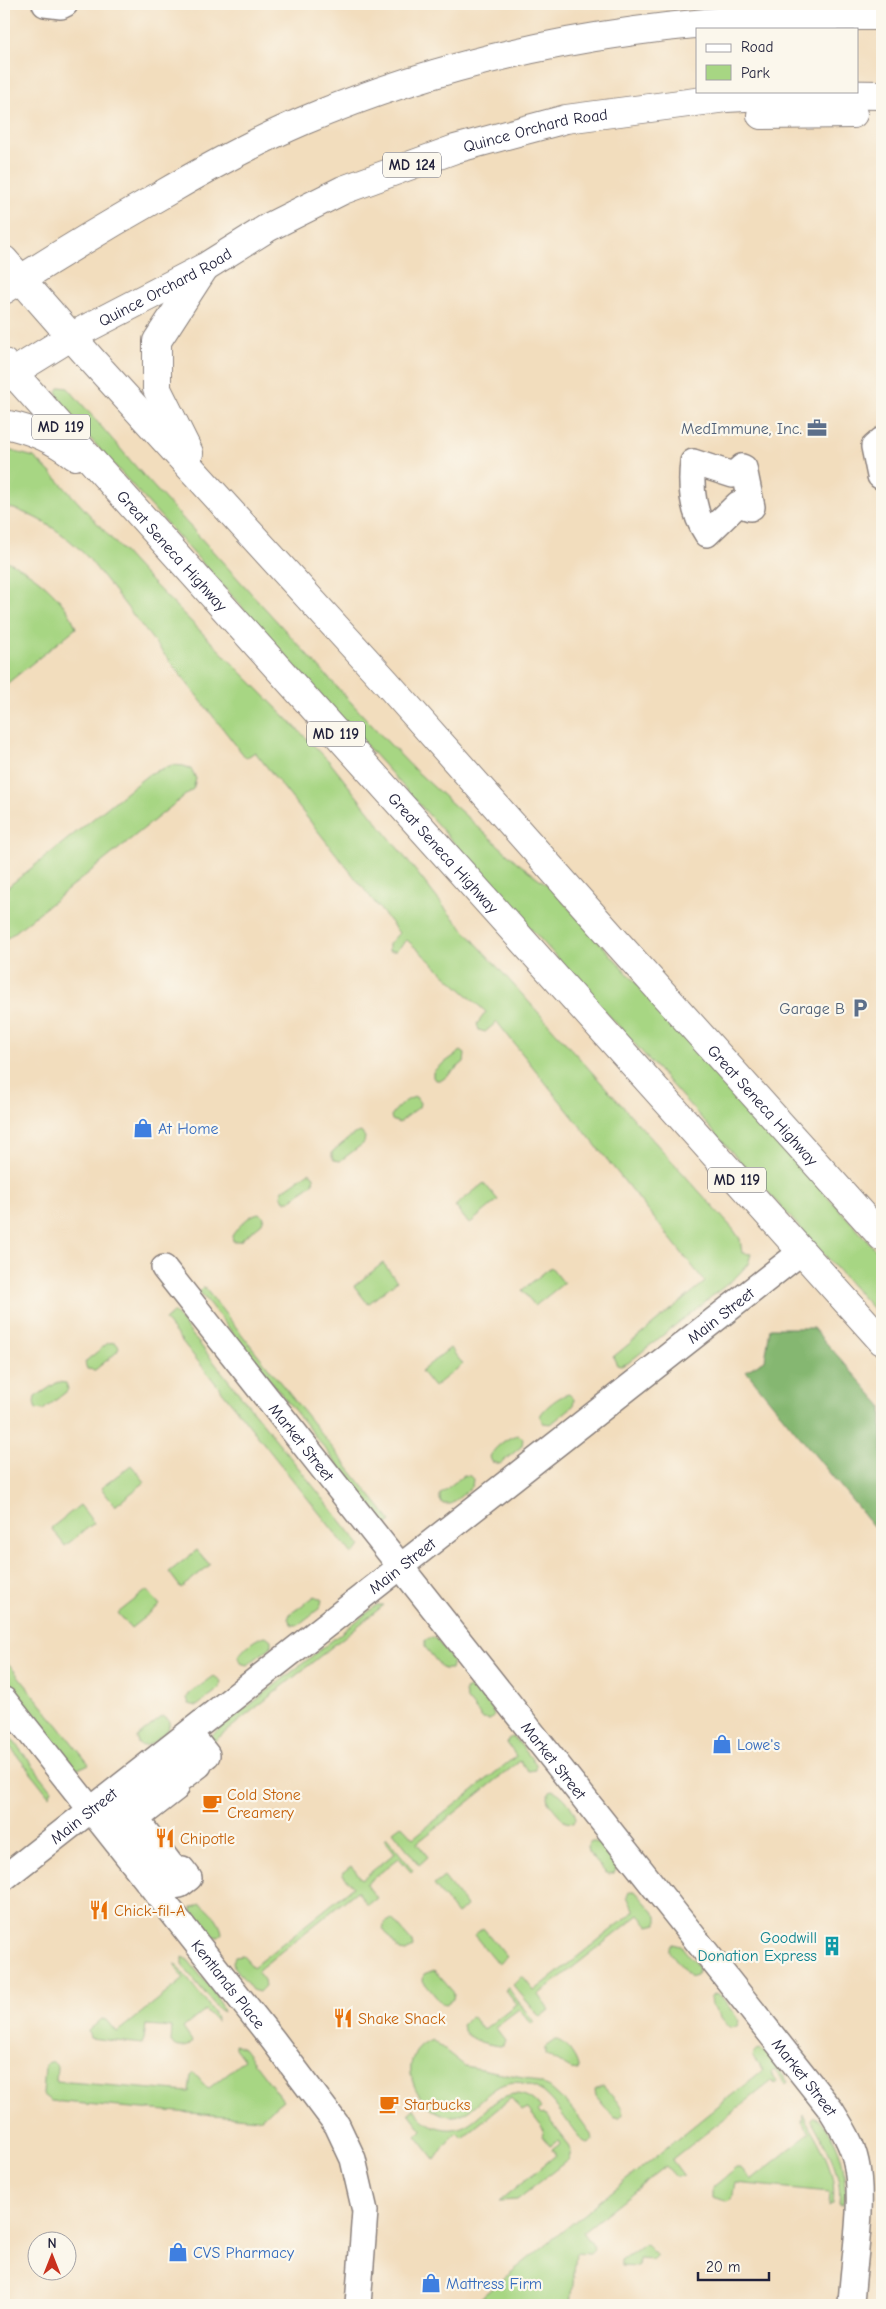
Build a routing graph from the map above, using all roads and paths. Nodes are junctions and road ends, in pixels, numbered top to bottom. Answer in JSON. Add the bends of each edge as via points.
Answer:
{"nodes":[{"id":1,"x":45,"y":4,"type":"edge"},
{"id":2,"x":65,"y":4,"type":"edge"},
{"id":3,"x":882,"y":16,"type":"edge"},
{"id":4,"x":882,"y":95,"type":"edge"},
{"id":5,"x":637,"y":110,"type":"junction"},
{"id":6,"x":882,"y":114,"type":"edge"},
{"id":7,"x":205,"y":267,"type":"junction"},
{"id":8,"x":10,"y":276,"type":"edge"},
{"id":9,"x":72,"y":336,"type":"junction"},
{"id":10,"x":6,"y":371,"type":"edge"},
{"id":11,"x":4,"y":424,"type":"edge"},
{"id":12,"x":882,"y":440,"type":"edge"},
{"id":13,"x":882,"y":477,"type":"edge"},
{"id":14,"x":110,"y":483,"type":"junction"},
{"id":15,"x":205,"y":483,"type":"junction"},
{"id":16,"x":882,"y":1237,"type":"edge"},
{"id":17,"x":801,"y":1252,"type":"junction"},
{"id":18,"x":164,"y":1268,"type":"dead end"},
{"id":19,"x":882,"y":1341,"type":"edge"},
{"id":20,"x":400,"y":1566,"type":"junction"},
{"id":21,"x":4,"y":1700,"type":"edge"},
{"id":22,"x":91,"y":1810,"type":"junction"},
{"id":23,"x":182,"y":1869,"type":"joint"},
{"id":24,"x":4,"y":1878,"type":"edge"},
{"id":25,"x":850,"y":2298,"type":"edge"},
{"id":26,"x":358,"y":2305,"type":"edge"}],
"edges":[{"from":1,"to":2,"type":"street"},
{"from":3,"to":8,"type":"main road","via":[[767,17],[618,32],[456,68],[316,116],[235,153]]},
{"from":4,"to":5,"type":"main road","name":"Quince Orchard Road","number":"MD 124","via":[[726,98]]},
{"from":5,"to":6,"type":"main road","via":[[686,121],[780,114]]},
{"from":5,"to":7,"type":"main road","name":"Quince Orchard Road","number":"MD 124","via":[[566,119],[455,149],[343,190],[269,227]]},
{"from":7,"to":9,"type":"main road","name":"Quince Orchard Road","number":"MD 124"},
{"from":7,"to":15,"type":"main road","via":[[157,341],[157,389]]},
{"from":8,"to":9,"type":"main road","name":"Great Seneca Highway"},
{"from":9,"to":10,"type":"main road","name":"Quince Orchard Road","number":"MD 124"},
{"from":9,"to":15,"type":"main road","name":"Great Seneca Highway"},
{"from":10,"to":14,"type":"main road","name":"Great Seneca Highway","number":"MD 119"},
{"from":11,"to":14,"type":"main road","via":[[46,437]]},
{"from":12,"to":13,"type":"street","via":[[874,447]]},
{"from":14,"to":17,"type":"main road","name":"Great Seneca Highway","number":"MD 119","via":[[587,1010]]},
{"from":15,"to":16,"type":"main road","name":"Great Seneca Highway"},
{"from":17,"to":19,"type":"main road","name":"Great Seneca Highway","number":"MD 119"},
{"from":17,"to":20,"type":"street","name":"Main Street"},
{"from":18,"to":20,"type":"street","name":"Market Street"},
{"from":20,"to":22,"type":"street","name":"Main Street"},
{"from":20,"to":25,"type":"street","name":"Market Street","via":[[835,2116],[850,2144],[858,2178]]},
{"from":21,"to":22,"type":"street","name":"Kentlands Place"},
{"from":22,"to":24,"type":"street","name":"Main Street"},
{"from":22,"to":26,"type":"street","name":"Kentlands Place","via":[[337,2124],[353,2159],[364,2211]]},
{"from":23,"to":23,"type":"street","via":[[189,1878],[176,1886],[167,1882],[122,1826],[118,1813],[199,1745],[207,1755],[197,1763],[199,1765],[136,1819],[177,1873]]}]}
